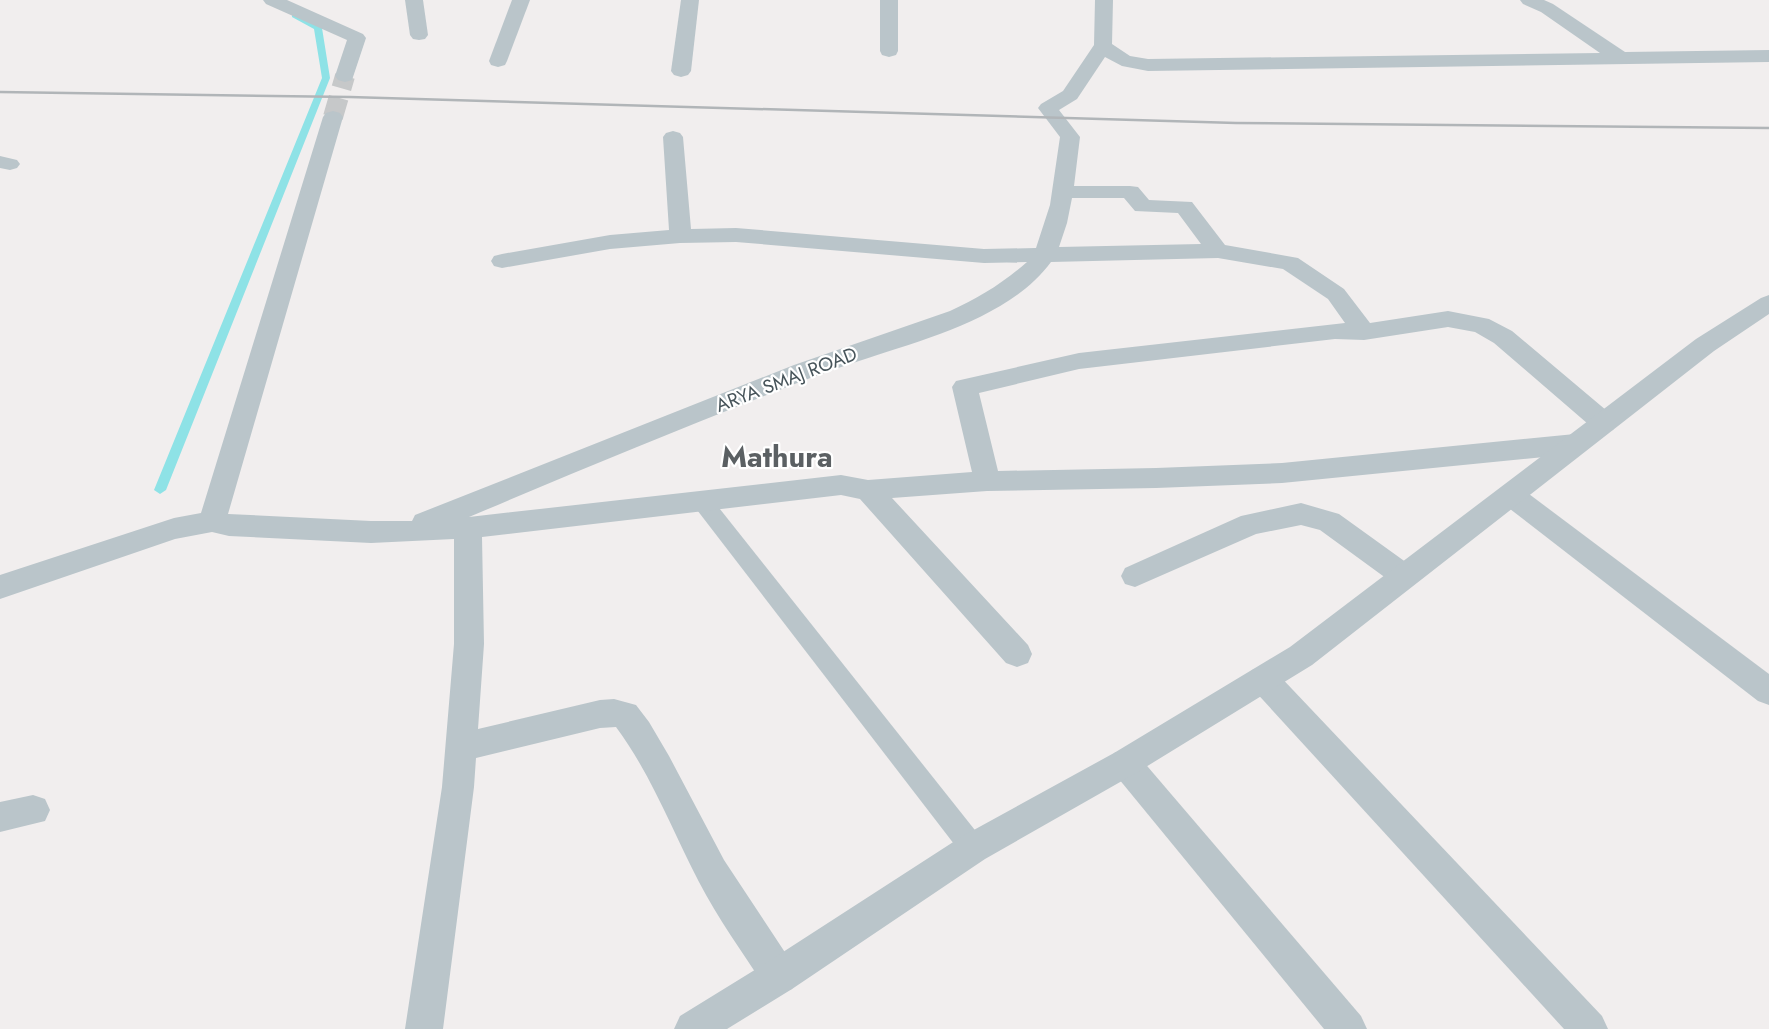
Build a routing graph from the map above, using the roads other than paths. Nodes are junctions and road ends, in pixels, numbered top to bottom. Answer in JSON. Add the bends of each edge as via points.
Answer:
{"nodes":[{"id":1,"x":272,"y":0,"type":"edge"},
{"id":2,"x":414,"y":0,"type":"edge"},
{"id":3,"x":520,"y":0,"type":"edge"},
{"id":4,"x":690,"y":0,"type":"edge"},
{"id":5,"x":889,"y":0,"type":"edge"},
{"id":6,"x":1104,"y":0,"type":"edge"},
{"id":7,"x":1529,"y":0,"type":"edge"},
{"id":8,"x":419,"y":35,"type":"dead end"},
{"id":9,"x":1103,"y":45,"type":"junction"},
{"id":10,"x":889,"y":51,"type":"dead end"},
{"id":11,"x":1769,"y":56,"type":"edge"},
{"id":12,"x":1619,"y":57,"type":"junction"},
{"id":13,"x":498,"y":61,"type":"dead end"},
{"id":14,"x":681,"y":72,"type":"dead end"},
{"id":15,"x":345,"y":76,"type":"tunnel mouth"},
{"id":16,"x":333,"y":116,"type":"tunnel mouth"},
{"id":17,"x":673,"y":137,"type":"dead end"},
{"id":18,"x":1061,"y":192,"type":"junction"},
{"id":19,"x":680,"y":236,"type":"junction"},
{"id":20,"x":1218,"y":251,"type":"junction"},
{"id":21,"x":1042,"y":256,"type":"junction"},
{"id":22,"x":502,"y":261,"type":"dead end"},
{"id":23,"x":1767,"y":306,"type":"edge"},
{"id":24,"x":1364,"y":332,"type":"junction"},
{"id":25,"x":1604,"y":423,"type":"junction"},
{"id":26,"x":1575,"y":444,"type":"junction"},
{"id":27,"x":987,"y":481,"type":"junction"},
{"id":28,"x":868,"y":490,"type":"junction"},
{"id":29,"x":1511,"y":494,"type":"junction"},
{"id":30,"x":701,"y":500,"type":"junction"},
{"id":31,"x":212,"y":521,"type":"junction"},
{"id":32,"x":468,"y":527,"type":"junction"},
{"id":33,"x":403,"y":532,"type":"junction"},
{"id":34,"x":1135,"y":576,"type":"dead end"},
{"id":35,"x":1404,"y":576,"type":"junction"},
{"id":36,"x":0,"y":586,"type":"edge"},
{"id":37,"x":1017,"y":654,"type":"dead end"},
{"id":38,"x":1263,"y":679,"type":"junction"},
{"id":39,"x":1769,"y":692,"type":"edge"},
{"id":40,"x":462,"y":747,"type":"junction"},
{"id":41,"x":1125,"y":763,"type":"junction"},
{"id":42,"x":33,"y":810,"type":"dead end"},
{"id":43,"x":0,"y":817,"type":"edge"},
{"id":44,"x":972,"y":848,"type":"junction"},
{"id":45,"x":779,"y":976,"type":"junction"},
{"id":46,"x":424,"y":1029,"type":"edge"},
{"id":47,"x":693,"y":1029,"type":"edge"},
{"id":48,"x":1348,"y":1029,"type":"edge"},
{"id":49,"x":1589,"y":1029,"type":"edge"}],
"edges":[{"from":1,"to":15,"type":"street","via":[[357,38]]},
{"from":2,"to":8,"type":"street"},
{"from":3,"to":13,"type":"street"},
{"from":4,"to":14,"type":"street"},
{"from":5,"to":10,"type":"street"},
{"from":6,"to":9,"type":"street"},
{"from":7,"to":12,"type":"street","via":[[1547,8]]},
{"from":9,"to":12,"type":"street","via":[[1114,57],[1148,65]]},
{"from":9,"to":18,"type":"street","name":"ARYA SMAJ ROAD","via":[[1070,95],[1048,108],[1070,137]]},
{"from":11,"to":12,"type":"street"},
{"from":16,"to":31,"type":"street"},
{"from":17,"to":19,"type":"street"},
{"from":18,"to":20,"type":"street","via":[[1130,192],[1143,206],[1184,207]]},
{"from":18,"to":21,"type":"street","name":"ARYA SMAJ ROAD","via":[[1052,241]]},
{"from":19,"to":21,"type":"street","via":[[736,235],[984,256]]},
{"from":19,"to":22,"type":"street","via":[[610,242]]},
{"from":20,"to":21,"type":"street"},
{"from":20,"to":24,"type":"street","via":[[1290,263],[1336,294]]},
{"from":21,"to":33,"type":"street","name":"ARYA SMAJ ROAD","via":[[1037,266],[1011,290],[956,318],[805,370]]},
{"from":23,"to":25,"type":"street","via":[[1705,345]]},
{"from":24,"to":25,"type":"street","via":[[1448,319],[1481,325],[1503,337]]},
{"from":24,"to":27,"type":"street","via":[[1335,331],[1079,361],[966,387]]},
{"from":25,"to":26,"type":"street"},
{"from":26,"to":27,"type":"street","via":[[1282,473]]},
{"from":26,"to":29,"type":"street"},
{"from":27,"to":28,"type":"street"},
{"from":28,"to":30,"type":"street","via":[[841,485]]},
{"from":28,"to":37,"type":"street"},
{"from":29,"to":35,"type":"street"},
{"from":29,"to":39,"type":"street"},
{"from":30,"to":32,"type":"street"},
{"from":30,"to":44,"type":"lane"},
{"from":31,"to":33,"type":"street","via":[[229,525]]},
{"from":31,"to":36,"type":"street","via":[[174,529]]},
{"from":32,"to":33,"type":"street"},
{"from":32,"to":40,"type":"street","via":[[469,644]]},
{"from":34,"to":35,"type":"street","via":[[1251,524],[1301,514],[1329,522]]},
{"from":35,"to":38,"type":"street","via":[[1301,656]]},
{"from":38,"to":41,"type":"street"},
{"from":38,"to":49,"type":"street"},
{"from":40,"to":45,"type":"street","via":[[600,714],[614,712],[626,715],[658,766],[712,872]]},
{"from":40,"to":46,"type":"street"},
{"from":41,"to":44,"type":"street"},
{"from":41,"to":48,"type":"street"},
{"from":42,"to":43,"type":"street"},
{"from":44,"to":45,"type":"street"},
{"from":45,"to":47,"type":"street"}]}
